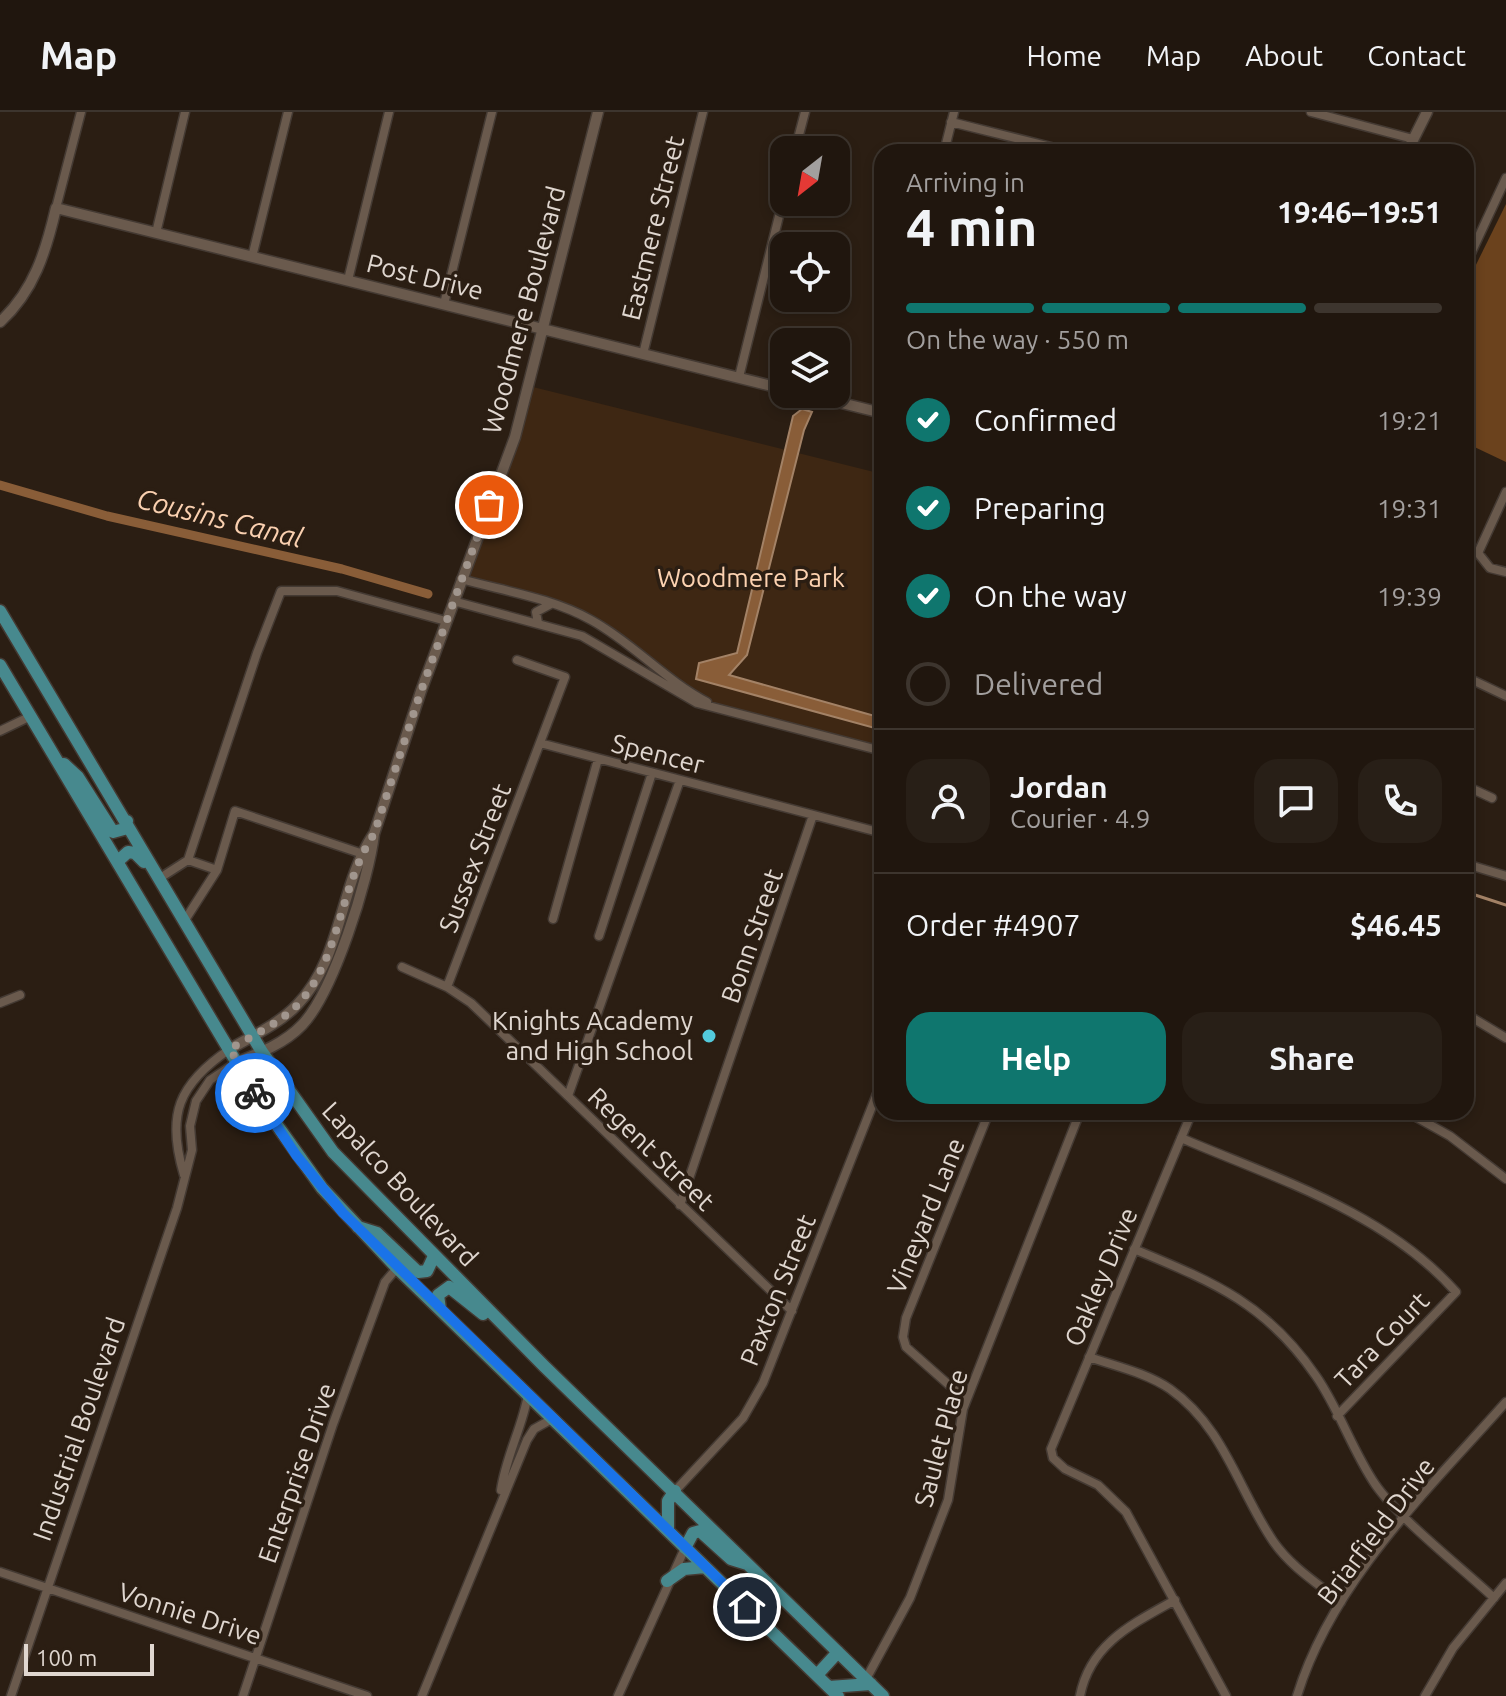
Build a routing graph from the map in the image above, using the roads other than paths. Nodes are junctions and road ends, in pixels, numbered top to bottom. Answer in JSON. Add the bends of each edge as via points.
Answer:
{"nodes":[{"id":1,"x":81,"y":112,"type":"edge"},
{"id":2,"x":185,"y":112,"type":"edge"},
{"id":3,"x":288,"y":112,"type":"edge"},
{"id":4,"x":389,"y":112,"type":"edge"},
{"id":5,"x":492,"y":112,"type":"edge"},
{"id":6,"x":598,"y":112,"type":"edge"},
{"id":7,"x":703,"y":112,"type":"edge"},
{"id":8,"x":805,"y":112,"type":"edge"},
{"id":9,"x":954,"y":112,"type":"edge"},
{"id":10,"x":1311,"y":112,"type":"edge"},
{"id":11,"x":1427,"y":112,"type":"edge"},
{"id":12,"x":951,"y":122,"type":"junction"},
{"id":13,"x":799,"y":136,"type":"edge"},
{"id":14,"x":1413,"y":139,"type":"junction"},
{"id":15,"x":946,"y":144,"type":"edge"},
{"id":16,"x":1039,"y":144,"type":"edge"},
{"id":17,"x":1411,"y":144,"type":"edge"},
{"id":18,"x":1506,"y":178,"type":"edge"},
{"id":19,"x":56,"y":208,"type":"junction"},
{"id":20,"x":779,"y":216,"type":"edge"},
{"id":21,"x":156,"y":233,"type":"junction"},
{"id":22,"x":1474,"y":247,"type":"edge"},
{"id":23,"x":252,"y":257,"type":"junction"},
{"id":24,"x":348,"y":280,"type":"junction"},
{"id":25,"x":444,"y":304,"type":"junction"},
{"id":26,"x":0,"y":322,"type":"edge"},
{"id":27,"x":544,"y":329,"type":"junction"},
{"id":28,"x":643,"y":354,"type":"junction"},
{"id":29,"x":739,"y":377,"type":"junction"},
{"id":30,"x":770,"y":385,"type":"edge"},
{"id":31,"x":850,"y":405,"type":"edge"},
{"id":32,"x":874,"y":411,"type":"edge"},
{"id":33,"x":1506,"y":492,"type":"edge"},
{"id":34,"x":1496,"y":511,"type":"junction"},
{"id":35,"x":1506,"y":516,"type":"edge"},
{"id":36,"x":1506,"y":572,"type":"edge"},
{"id":37,"x":461,"y":579,"type":"junction"},
{"id":38,"x":453,"y":601,"type":"junction"},
{"id":39,"x":552,"y":604,"type":"junction"},
{"id":40,"x":0,"y":611,"type":"edge"},
{"id":41,"x":446,"y":621,"type":"junction"},
{"id":42,"x":539,"y":623,"type":"junction"},
{"id":43,"x":517,"y":660,"type":"dead end"},
{"id":44,"x":2,"y":672,"type":"edge"},
{"id":45,"x":1474,"y":681,"type":"edge"},
{"id":46,"x":1506,"y":696,"type":"edge"},
{"id":47,"x":719,"y":708,"type":"junction"},
{"id":48,"x":31,"y":716,"type":"junction"},
{"id":49,"x":0,"y":731,"type":"edge"},
{"id":50,"x":540,"y":743,"type":"junction"},
{"id":51,"x":874,"y":749,"type":"edge"},
{"id":52,"x":55,"y":757,"type":"junction"},
{"id":53,"x":598,"y":759,"type":"junction"},
{"id":54,"x":652,"y":773,"type":"junction"},
{"id":55,"x":680,"y":780,"type":"junction"},
{"id":56,"x":1474,"y":790,"type":"edge"},
{"id":57,"x":1492,"y":798,"type":"dead end"},
{"id":58,"x":813,"y":815,"type":"junction"},
{"id":59,"x":127,"y":821,"type":"junction"},
{"id":60,"x":874,"y":831,"type":"edge"},
{"id":61,"x":366,"y":856,"type":"junction"},
{"id":62,"x":188,"y":860,"type":"junction"},
{"id":63,"x":118,"y":861,"type":"junction"},
{"id":64,"x":1474,"y":866,"type":"edge"},
{"id":65,"x":217,"y":870,"type":"junction"},
{"id":66,"x":1506,"y":876,"type":"edge"},
{"id":67,"x":160,"y":878,"type":"junction"},
{"id":68,"x":553,"y":919,"type":"dead end"},
{"id":69,"x":185,"y":920,"type":"junction"},
{"id":70,"x":599,"y":936,"type":"dead end"},
{"id":71,"x":201,"y":948,"type":"junction"},
{"id":72,"x":402,"y":967,"type":"dead end"},
{"id":73,"x":447,"y":987,"type":"junction"},
{"id":74,"x":20,"y":995,"type":"dead end"},
{"id":75,"x":0,"y":1003,"type":"edge"},
{"id":76,"x":1474,"y":1019,"type":"edge"},
{"id":77,"x":253,"y":1036,"type":"junction"},
{"id":78,"x":1506,"y":1038,"type":"edge"},
{"id":79,"x":230,"y":1049,"type":"junction"},
{"id":80,"x":262,"y":1052,"type":"junction"},
{"id":81,"x":237,"y":1062,"type":"junction"},
{"id":82,"x":568,"y":1096,"type":"junction"},
{"id":83,"x":874,"y":1101,"type":"edge"},
{"id":84,"x":986,"y":1120,"type":"edge"},
{"id":85,"x":1077,"y":1120,"type":"edge"},
{"id":86,"x":1189,"y":1120,"type":"edge"},
{"id":87,"x":1421,"y":1120,"type":"edge"},
{"id":88,"x":1181,"y":1138,"type":"junction"},
{"id":89,"x":184,"y":1176,"type":"junction"},
{"id":90,"x":1506,"y":1179,"type":"edge"},
{"id":91,"x":680,"y":1205,"type":"junction"},
{"id":92,"x":355,"y":1226,"type":"junction"},
{"id":93,"x":1134,"y":1249,"type":"junction"},
{"id":94,"x":434,"y":1256,"type":"junction"},
{"id":95,"x":397,"y":1268,"type":"junction"},
{"id":96,"x":440,"y":1310,"type":"junction"},
{"id":97,"x":792,"y":1311,"type":"junction"},
{"id":98,"x":504,"y":1325,"type":"junction"},
{"id":99,"x":1089,"y":1357,"type":"junction"},
{"id":100,"x":528,"y":1395,"type":"junction"},
{"id":101,"x":966,"y":1400,"type":"junction"},
{"id":102,"x":1506,"y":1402,"type":"edge"},
{"id":103,"x":1337,"y":1416,"type":"junction"},
{"id":104,"x":552,"y":1419,"type":"junction"},
{"id":105,"x":675,"y":1491,"type":"junction"},
{"id":106,"x":499,"y":1503,"type":"junction"},
{"id":107,"x":1406,"y":1516,"type":"junction"},
{"id":108,"x":668,"y":1530,"type":"junction"},
{"id":109,"x":685,"y":1548,"type":"junction"},
{"id":110,"x":750,"y":1565,"type":"junction"},
{"id":111,"x":705,"y":1567,"type":"junction"},
{"id":112,"x":0,"y":1572,"type":"edge"},
{"id":113,"x":667,"y":1581,"type":"junction"},
{"id":114,"x":1506,"y":1583,"type":"edge"},
{"id":115,"x":48,"y":1588,"type":"junction"},
{"id":116,"x":1494,"y":1598,"type":"junction"},
{"id":117,"x":1175,"y":1600,"type":"junction"},
{"id":118,"x":1341,"y":1602,"type":"junction"},
{"id":119,"x":838,"y":1652,"type":"junction"},
{"id":120,"x":256,"y":1657,"type":"junction"},
{"id":121,"x":817,"y":1675,"type":"junction"},
{"id":122,"x":868,"y":1682,"type":"junction"},
{"id":123,"x":833,"y":1691,"type":"edge"},
{"id":124,"x":348,"y":1693,"type":"edge"},
{"id":125,"x":11,"y":1696,"type":"edge"},
{"id":126,"x":243,"y":1696,"type":"edge"},
{"id":127,"x":367,"y":1696,"type":"edge"},
{"id":128,"x":422,"y":1696,"type":"edge"},
{"id":129,"x":618,"y":1696,"type":"edge"},
{"id":130,"x":883,"y":1696,"type":"edge"},
{"id":131,"x":1080,"y":1696,"type":"edge"},
{"id":132,"x":1226,"y":1696,"type":"edge"},
{"id":133,"x":1297,"y":1696,"type":"edge"},
{"id":134,"x":1425,"y":1696,"type":"edge"}],
"edges":[{"from":1,"to":19,"type":"street"},
{"from":2,"to":21,"type":"street"},
{"from":3,"to":23,"type":"street"},
{"from":4,"to":24,"type":"street"},
{"from":5,"to":25,"type":"street"},
{"from":6,"to":27,"type":"street","name":"Woodmere Boulevard"},
{"from":7,"to":28,"type":"street","name":"Eastmere Street"},
{"from":8,"to":13,"type":"street"},
{"from":9,"to":12,"type":"street"},
{"from":10,"to":14,"type":"street"},
{"from":11,"to":14,"type":"street"},
{"from":12,"to":15,"type":"street"},
{"from":12,"to":16,"type":"street"},
{"from":14,"to":17,"type":"street"},
{"from":18,"to":22,"type":"street"},
{"from":19,"to":21,"type":"street","name":"Post Drive"},
{"from":19,"to":26,"type":"street","via":[[32,282]]},
{"from":20,"to":29,"type":"street"},
{"from":21,"to":23,"type":"street","name":"Post Drive"},
{"from":23,"to":24,"type":"street","name":"Post Drive"},
{"from":24,"to":25,"type":"street","name":"Post Drive"},
{"from":25,"to":27,"type":"street","name":"Post Drive"},
{"from":27,"to":28,"type":"street","name":"Post Drive"},
{"from":27,"to":37,"type":"street","name":"Woodmere Boulevard","via":[[515,437]]},
{"from":28,"to":29,"type":"street","name":"Post Drive"},
{"from":29,"to":30,"type":"street","name":"Post Drive"},
{"from":31,"to":32,"type":"street"},
{"from":33,"to":34,"type":"street"},
{"from":34,"to":35,"type":"street"},
{"from":34,"to":36,"type":"street","via":[[1478,553],[1490,568]]},
{"from":37,"to":38,"type":"street","name":"Woodmere Boulevard"},
{"from":37,"to":39,"type":"street"},
{"from":38,"to":41,"type":"street","name":"Woodmere Boulevard"},
{"from":38,"to":42,"type":"street"},
{"from":39,"to":42,"type":"street","via":[[536,612]]},
{"from":39,"to":47,"type":"street","via":[[593,621],[668,678]]},
{"from":40,"to":59,"type":"main road","name":"Lapalco Boulevard"},
{"from":41,"to":61,"type":"street","name":"Woodmere Boulevard"},
{"from":41,"to":62,"type":"street","via":[[337,591],[281,591]]},
{"from":42,"to":47,"type":"street","via":[[599,644],[687,698]]},
{"from":43,"to":50,"type":"street","via":[[565,677]]},
{"from":44,"to":48,"type":"main road","name":"Lapalco Boulevard"},
{"from":45,"to":46,"type":"street"},
{"from":47,"to":51,"type":"street"},
{"from":48,"to":49,"type":"street"},
{"from":48,"to":52,"type":"main road","name":"Lapalco Boulevard"},
{"from":50,"to":53,"type":"street","name":"Spencer"},
{"from":50,"to":73,"type":"street","name":"Sussex Street"},
{"from":52,"to":59,"type":"main road","via":[[78,777],[113,832],[124,829]]},
{"from":52,"to":63,"type":"main road","name":"Lapalco Boulevard"},
{"from":53,"to":54,"type":"street","name":"Spencer"},
{"from":53,"to":68,"type":"street"},
{"from":54,"to":55,"type":"street","name":"Spencer"},
{"from":54,"to":70,"type":"street"},
{"from":55,"to":58,"type":"street","name":"Spencer"},
{"from":55,"to":82,"type":"street"},
{"from":56,"to":57,"type":"street"},
{"from":58,"to":60,"type":"street","name":"Spencer"},
{"from":58,"to":91,"type":"street","name":"Bonn Street"},
{"from":59,"to":67,"type":"main road","name":"Lapalco Boulevard"},
{"from":61,"to":65,"type":"street","via":[[235,811]]},
{"from":61,"to":77,"type":"street","name":"Woodmere Boulevard","via":[[313,985],[291,1011]]},
{"from":61,"to":80,"type":"street","name":"Woodmere Boulevard","via":[[319,1002],[301,1026]]},
{"from":62,"to":65,"type":"street"},
{"from":62,"to":67,"type":"street"},
{"from":63,"to":71,"type":"main road","via":[[128,852],[142,857],[178,921]]},
{"from":63,"to":79,"type":"main road","name":"Lapalco Boulevard"},
{"from":64,"to":66,"type":"street"},
{"from":65,"to":69,"type":"street"},
{"from":67,"to":69,"type":"main road","name":"Lapalco Boulevard"},
{"from":69,"to":71,"type":"main road","name":"Lapalco Boulevard"},
{"from":71,"to":77,"type":"main road","name":"Lapalco Boulevard"},
{"from":72,"to":73,"type":"street","name":"Regent Street"},
{"from":73,"to":82,"type":"street","name":"Regent Street","via":[[471,1003]]},
{"from":74,"to":75,"type":"street"},
{"from":76,"to":78,"type":"street"},
{"from":77,"to":79,"type":"street","name":"Industrial Boulevard"},
{"from":77,"to":80,"type":"main road","name":"Lapalco Boulevard"},
{"from":79,"to":81,"type":"main road","name":"Lapalco Boulevard"},
{"from":79,"to":89,"type":"street","name":"Industrial Boulevard","via":[[194,1077],[179,1105],[175,1136]]},
{"from":80,"to":81,"type":"street","name":"Industrial Boulevard"},
{"from":80,"to":94,"type":"main road","name":"Lapalco Boulevard","via":[[333,1152]]},
{"from":81,"to":89,"type":"street","name":"Industrial Boulevard","via":[[210,1080],[196,1101]]},
{"from":81,"to":92,"type":"main road","name":"Lapalco Boulevard","via":[[296,1155]]},
{"from":82,"to":91,"type":"street","name":"Regent Street"},
{"from":83,"to":97,"type":"street","name":"Paxton Street"},
{"from":84,"to":101,"type":"street","name":"Vineyard Lane","via":[[903,1337],[906,1347]]},
{"from":85,"to":101,"type":"street","name":"Saulet Place"},
{"from":86,"to":88,"type":"street","name":"Oakley Drive"},
{"from":87,"to":90,"type":"street"},
{"from":88,"to":93,"type":"street","name":"Oakley Drive"},
{"from":88,"to":103,"type":"street","name":"Tara Court","via":[[1359,1215],[1456,1292]]},
{"from":89,"to":115,"type":"street","name":"Industrial Boulevard"},
{"from":91,"to":97,"type":"street","name":"Regent Street"},
{"from":92,"to":94,"type":"main road","via":[[377,1233],[418,1272],[427,1271]]},
{"from":92,"to":95,"type":"main road","name":"Lapalco Boulevard"},
{"from":93,"to":99,"type":"street","name":"Oakley Drive"},
{"from":93,"to":103,"type":"street","via":[[1249,1303],[1317,1377]]},
{"from":94,"to":98,"type":"main road","name":"Lapalco Boulevard"},
{"from":95,"to":96,"type":"main road","name":"Lapalco Boulevard"},
{"from":95,"to":120,"type":"street","name":"Enterprise Drive","via":[[385,1282],[333,1424]]},
{"from":96,"to":98,"type":"main road","via":[[438,1295],[449,1287]]},
{"from":96,"to":100,"type":"main road","name":"Lapalco Boulevard"},
{"from":97,"to":105,"type":"street","name":"Paxton Street","via":[[743,1418]]},
{"from":98,"to":105,"type":"main road","name":"Lapalco Boulevard"},
{"from":99,"to":117,"type":"street","name":"Oakley Drive","via":[[1051,1449],[1053,1458],[1098,1485],[1126,1512]]},
{"from":99,"to":118,"type":"street","via":[[1147,1377],[1185,1401],[1217,1437],[1289,1562]]},
{"from":100,"to":104,"type":"main road","name":"Lapalco Boulevard"},
{"from":100,"to":106,"type":"street","via":[[506,1460]]},
{"from":101,"to":122,"type":"street","name":"Saulet Place","via":[[948,1500],[910,1598]]},
{"from":102,"to":107,"type":"street","name":"Briarfield Drive"},
{"from":103,"to":107,"type":"street","via":[[1376,1485]]},
{"from":104,"to":106,"type":"street","via":[[534,1429]]},
{"from":104,"to":108,"type":"main road","name":"Lapalco Boulevard"},
{"from":105,"to":108,"type":"main road","via":[[668,1501]]},
{"from":105,"to":110,"type":"main road","name":"Lapalco Boulevard"},
{"from":106,"to":128,"type":"street"},
{"from":107,"to":116,"type":"street"},
{"from":107,"to":118,"type":"street","name":"Briarfield Drive"},
{"from":108,"to":109,"type":"main road","name":"Lapalco Boulevard"},
{"from":109,"to":110,"type":"main road","via":[[700,1531],[731,1559]]},
{"from":109,"to":111,"type":"main road","name":"Lapalco Boulevard"},
{"from":109,"to":113,"type":"street"},
{"from":110,"to":119,"type":"main road","name":"Lapalco Boulevard"},
{"from":111,"to":113,"type":"main road","via":[[684,1569]]},
{"from":111,"to":121,"type":"main road","name":"Lapalco Boulevard"},
{"from":112,"to":115,"type":"street","name":"Vonnie Drive"},
{"from":113,"to":129,"type":"street"},
{"from":114,"to":116,"type":"street"},
{"from":115,"to":120,"type":"street","name":"Vonnie Drive"},
{"from":115,"to":125,"type":"street","name":"Industrial Boulevard"},
{"from":116,"to":134,"type":"street","via":[[1453,1648]]},
{"from":117,"to":131,"type":"street","via":[[1108,1642],[1088,1667]]},
{"from":117,"to":132,"type":"street"},
{"from":118,"to":133,"type":"street","name":"Briarfield Drive"},
{"from":119,"to":121,"type":"main road"},
{"from":119,"to":122,"type":"main road","name":"Lapalco Boulevard"},
{"from":120,"to":124,"type":"street","name":"Vonnie Drive"},
{"from":120,"to":126,"type":"street","name":"Enterprise Drive"},
{"from":121,"to":123,"type":"main road","name":"Lapalco Boulevard"},
{"from":122,"to":123,"type":"main road"},
{"from":122,"to":130,"type":"main road","name":"Lapalco Boulevard"},
{"from":124,"to":127,"type":"street","name":"Vonnie Drive"}]}
